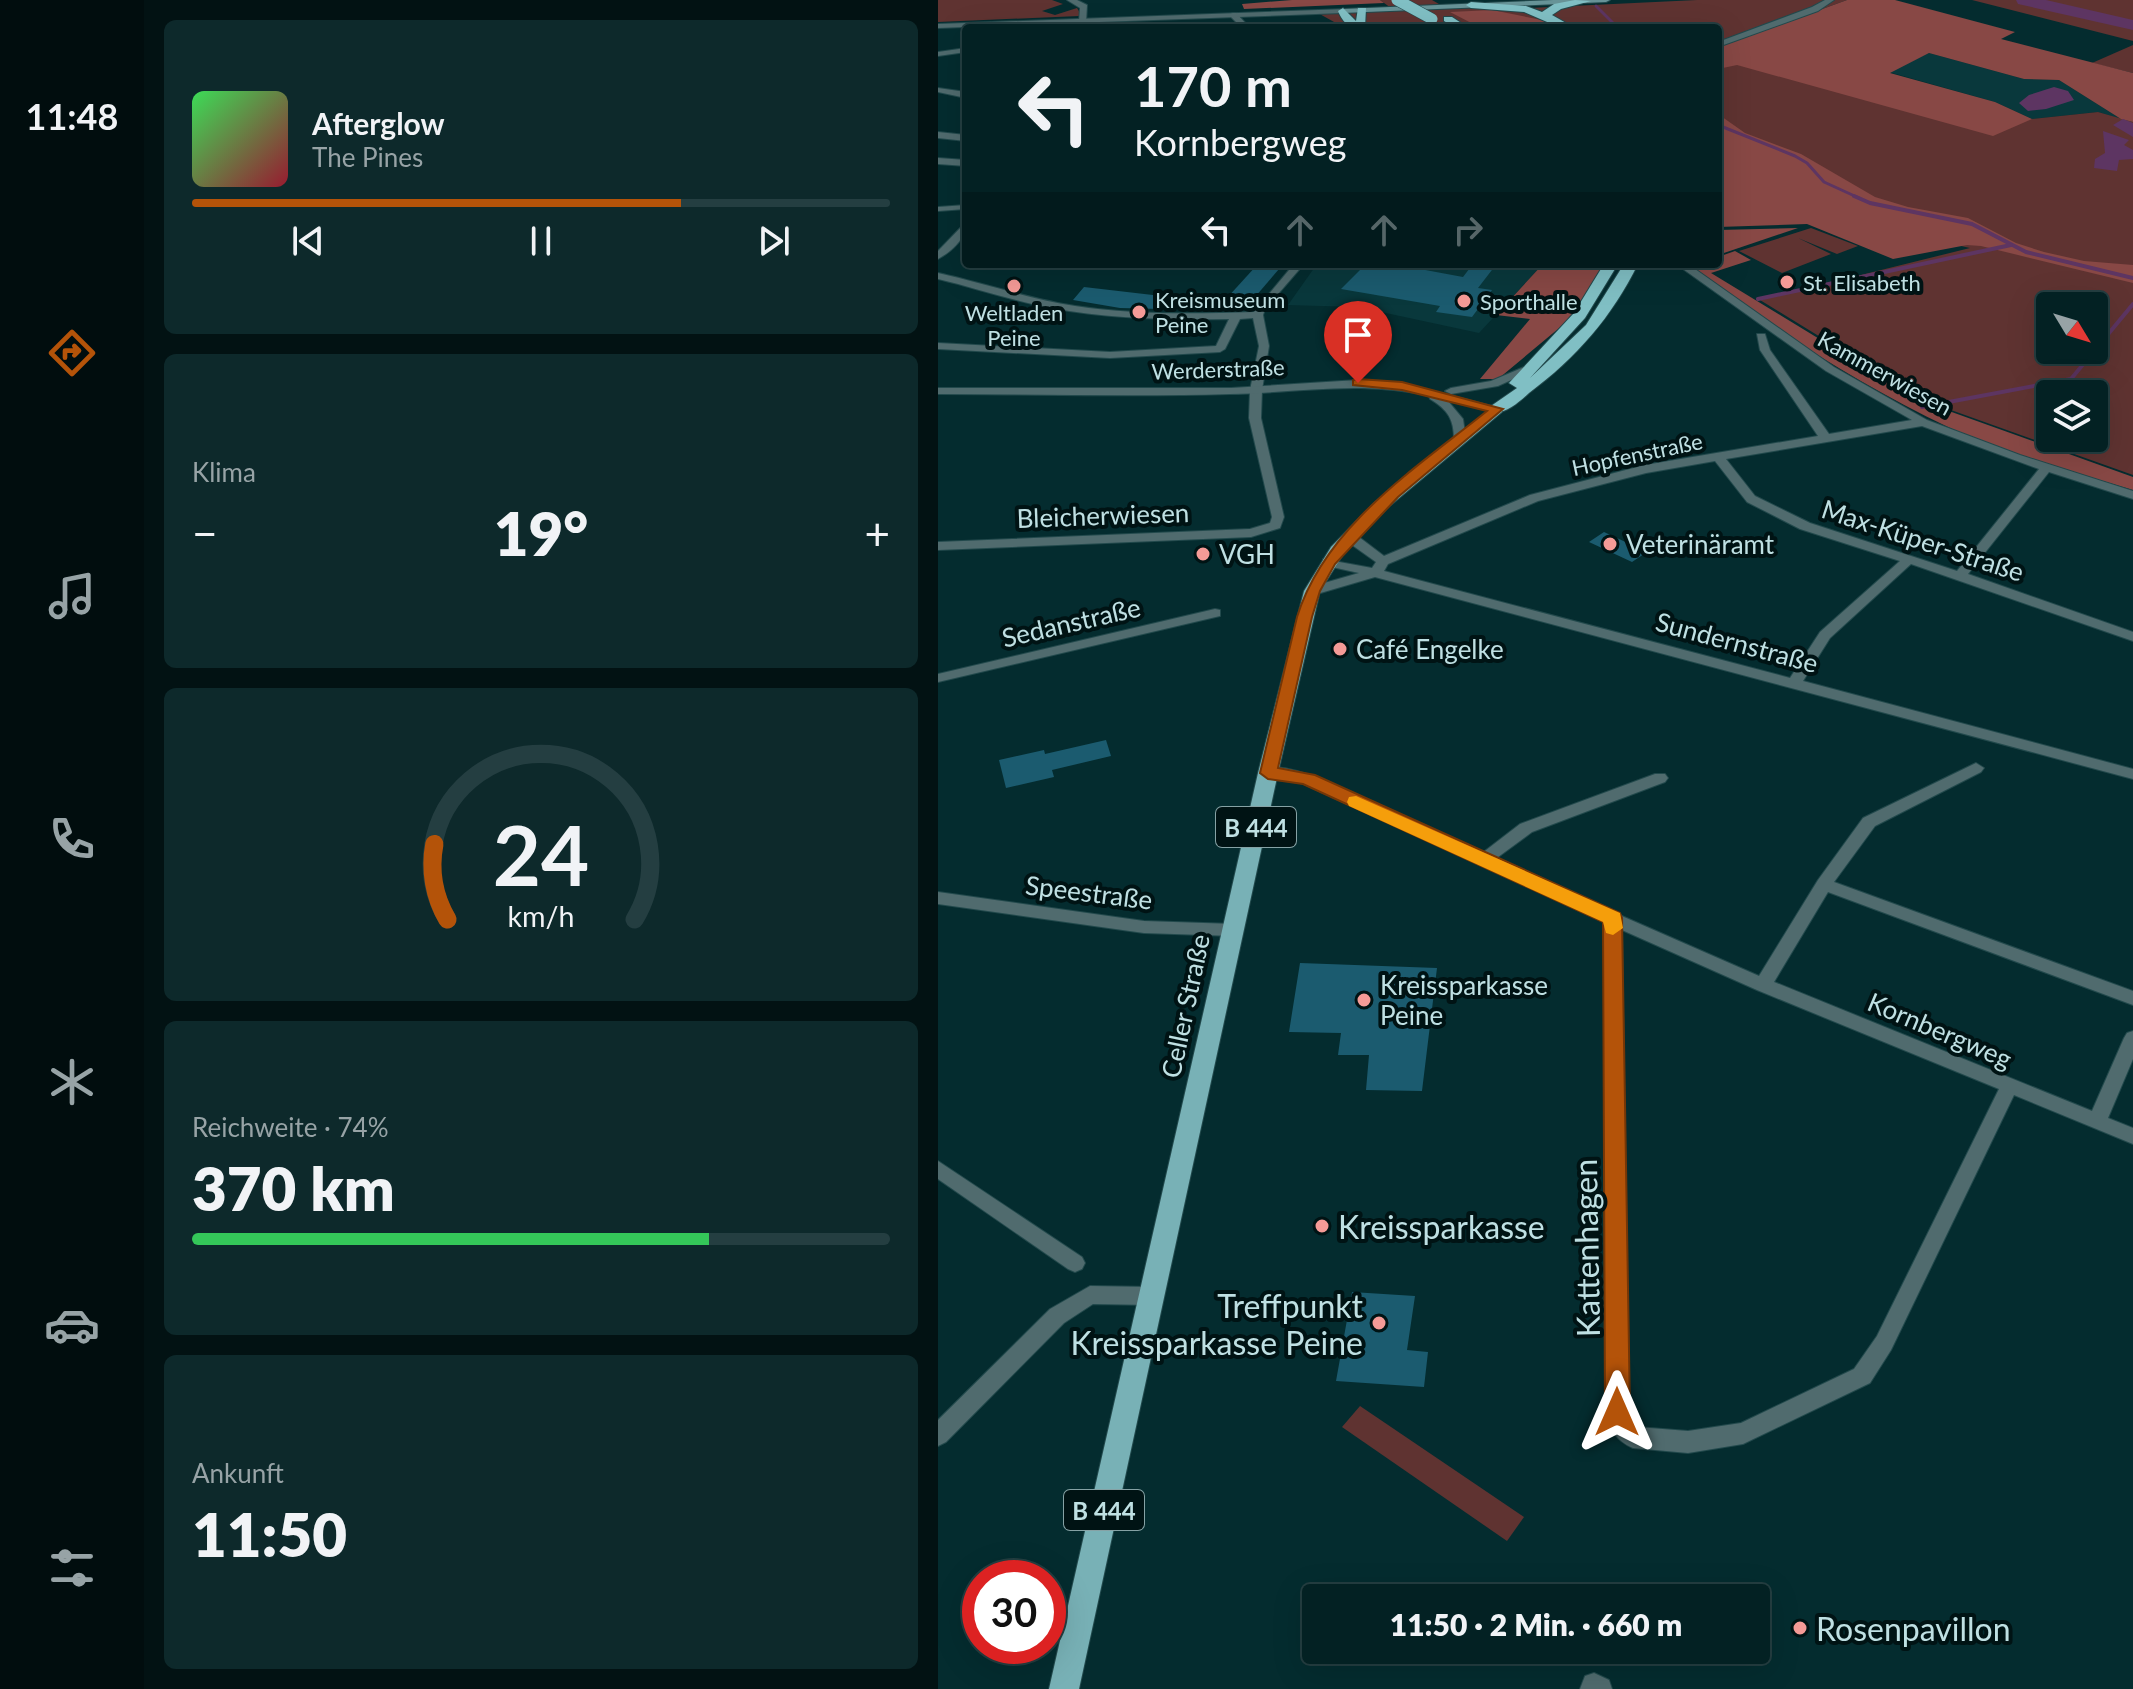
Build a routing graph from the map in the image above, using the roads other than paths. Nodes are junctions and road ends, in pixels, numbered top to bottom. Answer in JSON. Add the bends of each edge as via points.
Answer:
{"nodes":[{"id":1,"x":1071,"y":0,"type":"edge"},
{"id":2,"x":1397,"y":0,"type":"edge"},
{"id":3,"x":1414,"y":0,"type":"edge"},
{"id":4,"x":1606,"y":0,"type":"edge"},
{"id":5,"x":1830,"y":0,"type":"edge"},
{"id":6,"x":1586,"y":1,"type":"edge"},
{"id":7,"x":1471,"y":5,"type":"joint"},
{"id":8,"x":1535,"y":7,"type":"junction"},
{"id":9,"x":1362,"y":10,"type":"junction"},
{"id":10,"x":1343,"y":11,"type":"junction"},
{"id":11,"x":1547,"y":16,"type":"junction"},
{"id":12,"x":1235,"y":17,"type":"junction"},
{"id":13,"x":1083,"y":21,"type":"junction"},
{"id":14,"x":1448,"y":23,"type":"edge"},
{"id":15,"x":996,"y":24,"type":"edge"},
{"id":16,"x":1242,"y":24,"type":"edge"},
{"id":17,"x":1354,"y":24,"type":"edge"},
{"id":18,"x":1360,"y":24,"type":"edge"},
{"id":19,"x":1562,"y":24,"type":"edge"},
{"id":20,"x":962,"y":25,"type":"edge"},
{"id":21,"x":938,"y":26,"type":"edge"},
{"id":22,"x":1722,"y":44,"type":"edge"},
{"id":23,"x":962,"y":51,"type":"edge"},
{"id":24,"x":938,"y":54,"type":"edge"},
{"id":25,"x":938,"y":90,"type":"edge"},
{"id":26,"x":962,"y":94,"type":"edge"},
{"id":27,"x":962,"y":128,"type":"edge"},
{"id":28,"x":942,"y":135,"type":"edge"},
{"id":29,"x":962,"y":138,"type":"edge"},
{"id":30,"x":938,"y":161,"type":"edge"},
{"id":31,"x":962,"y":163,"type":"edge"},
{"id":32,"x":962,"y":207,"type":"edge"},
{"id":33,"x":938,"y":209,"type":"edge"},
{"id":34,"x":962,"y":231,"type":"edge"},
{"id":35,"x":938,"y":256,"type":"edge"},
{"id":36,"x":1295,"y":268,"type":"edge"},
{"id":37,"x":1609,"y":268,"type":"edge"},
{"id":38,"x":1629,"y":268,"type":"edge"},
{"id":39,"x":1687,"y":268,"type":"edge"},
{"id":40,"x":938,"y":276,"type":"edge"},
{"id":41,"x":1258,"y":315,"type":"junction"},
{"id":42,"x":1236,"y":316,"type":"junction"},
{"id":43,"x":1761,"y":336,"type":"dead end"},
{"id":44,"x":938,"y":346,"type":"edge"},
{"id":45,"x":1531,"y":367,"type":"junction"},
{"id":46,"x":1256,"y":390,"type":"junction"},
{"id":47,"x":1419,"y":390,"type":"junction"},
{"id":48,"x":938,"y":391,"type":"edge"},
{"id":49,"x":1433,"y":392,"type":"junction"},
{"id":50,"x":1497,"y":409,"type":"junction"},
{"id":51,"x":1923,"y":422,"type":"junction"},
{"id":52,"x":1825,"y":437,"type":"junction"},
{"id":53,"x":1460,"y":440,"type":"junction"},
{"id":54,"x":1718,"y":457,"type":"junction"},
{"id":55,"x":2046,"y":468,"type":"junction"},
{"id":56,"x":2133,"y":495,"type":"edge"},
{"id":57,"x":1350,"y":537,"type":"junction"},
{"id":58,"x":938,"y":546,"type":"edge"},
{"id":59,"x":1907,"y":561,"type":"junction"},
{"id":60,"x":1328,"y":562,"type":"junction"},
{"id":61,"x":1380,"y":567,"type":"junction"},
{"id":62,"x":1960,"y":576,"type":"junction"},
{"id":63,"x":1312,"y":591,"type":"junction"},
{"id":64,"x":1215,"y":613,"type":"dead end"},
{"id":65,"x":2133,"y":637,"type":"edge"},
{"id":66,"x":938,"y":678,"type":"edge"},
{"id":67,"x":1795,"y":682,"type":"junction"},
{"id":68,"x":1976,"y":768,"type":"dead end"},
{"id":69,"x":1268,"y":773,"type":"junction"},
{"id":70,"x":2133,"y":774,"type":"edge"},
{"id":71,"x":1660,"y":778,"type":"dead end"},
{"id":72,"x":1482,"y":861,"type":"junction"},
{"id":73,"x":1824,"y":884,"type":"junction"},
{"id":74,"x":938,"y":898,"type":"edge"},
{"id":75,"x":1613,"y":918,"type":"junction"},
{"id":76,"x":1234,"y":930,"type":"junction"},
{"id":77,"x":1763,"y":985,"type":"junction"},
{"id":78,"x":2133,"y":998,"type":"edge"},
{"id":79,"x":2133,"y":1038,"type":"edge"},
{"id":80,"x":2009,"y":1087,"type":"junction"},
{"id":81,"x":2098,"y":1120,"type":"junction"},
{"id":82,"x":2133,"y":1136,"type":"edge"},
{"id":83,"x":938,"y":1169,"type":"edge"},
{"id":84,"x":1075,"y":1263,"type":"dead end"},
{"id":85,"x":1152,"y":1296,"type":"junction"},
{"id":86,"x":938,"y":1435,"type":"edge"},
{"id":87,"x":1064,"y":1689,"type":"edge"},
{"id":88,"x":1592,"y":1689,"type":"edge"},
{"id":89,"x":1600,"y":1689,"type":"edge"}],
"edges":[{"from":1,"to":13,"type":"street","via":[[1084,7]]},
{"from":2,"to":14,"type":"highway","bridge":true},
{"from":3,"to":14,"type":"highway"},
{"from":4,"to":6,"type":"main road"},
{"from":5,"to":22,"type":"street"},
{"from":6,"to":8,"type":"main road"},
{"from":6,"to":11,"type":"highway","via":[[1558,6]]},
{"from":7,"to":8,"type":"highway"},
{"from":7,"to":9,"type":"main road"},
{"from":8,"to":11,"type":"highway"},
{"from":9,"to":10,"type":"main road"},
{"from":9,"to":18,"type":"highway"},
{"from":10,"to":12,"type":"street"},
{"from":10,"to":17,"type":"highway"},
{"from":11,"to":19,"type":"highway"},
{"from":12,"to":13,"type":"street"},
{"from":12,"to":16,"type":"street"},
{"from":13,"to":15,"type":"street"},
{"from":20,"to":21,"type":"street"},
{"from":23,"to":24,"type":"street"},
{"from":25,"to":26,"type":"street"},
{"from":27,"to":28,"type":"street"},
{"from":28,"to":29,"type":"street"},
{"from":30,"to":31,"type":"street"},
{"from":32,"to":33,"type":"street"},
{"from":34,"to":35,"type":"street"},
{"from":36,"to":41,"type":"street"},
{"from":37,"to":45,"type":"highway","number":"B 444","via":[[1580,315]]},
{"from":38,"to":50,"type":"highway","number":"B 444","via":[[1620,289],[1578,344]]},
{"from":39,"to":51,"type":"street","name":"Kammerwiesen","via":[[1830,369]]},
{"from":40,"to":42,"type":"street","via":[[1028,301],[1103,314]]},
{"from":41,"to":42,"type":"street"},
{"from":41,"to":46,"type":"street","via":[[1264,346]]},
{"from":42,"to":44,"type":"street","via":[[1220,349],[1110,355]]},
{"from":43,"to":52,"type":"street","via":[[1765,350]]},
{"from":45,"to":49,"type":"street","via":[[1477,388]]},
{"from":45,"to":50,"type":"highway","number":"B 444"},
{"from":46,"to":47,"type":"street","name":"Werderstraße","via":[[1358,383]]},
{"from":46,"to":48,"type":"street","name":"Werderstraße"},
{"from":46,"to":58,"type":"street","name":"Bleicherwiesen","via":[[1255,418],[1278,517],[1270,529]]},
{"from":47,"to":49,"type":"street","name":"Werderstraße"},
{"from":47,"to":53,"type":"street","via":[[1456,412]]},
{"from":49,"to":50,"type":"street","name":"Werderstraße"},
{"from":50,"to":53,"type":"main road","name":"Celler Straße","number":"B 444"},
{"from":51,"to":52,"type":"street","name":"Hopfenstraße"},
{"from":51,"to":55,"type":"street","name":"Kammerwiesen"},
{"from":52,"to":54,"type":"street","name":"Hopfenstraße"},
{"from":53,"to":57,"type":"main road","name":"Celler Straße","number":"B 444"},
{"from":54,"to":59,"type":"street","name":"Max-Küper-Straße","via":[[1751,499],[1805,526]]},
{"from":54,"to":61,"type":"street","name":"Hopfenstraße","via":[[1645,469],[1534,498]]},
{"from":55,"to":56,"type":"street","name":"Kammerwiesen"},
{"from":55,"to":62,"type":"street"},
{"from":57,"to":60,"type":"main road","name":"Celler Straße","number":"B 444"},
{"from":57,"to":61,"type":"street"},
{"from":59,"to":62,"type":"street","name":"Max-Küper-Straße"},
{"from":59,"to":67,"type":"street","via":[[1825,635]]},
{"from":60,"to":61,"type":"street","name":"Sundernstraße"},
{"from":60,"to":63,"type":"main road","name":"Celler Straße","number":"B 444"},
{"from":61,"to":63,"type":"street","name":"Hopfenstraße"},
{"from":61,"to":67,"type":"street","name":"Sundernstraße"},
{"from":62,"to":65,"type":"street","name":"Max-Küper-Straße"},
{"from":63,"to":69,"type":"main road","name":"Celler Straße","number":"B 444"},
{"from":64,"to":66,"type":"street","name":"Sedanstraße"},
{"from":67,"to":70,"type":"street","name":"Sundernstraße"},
{"from":68,"to":73,"type":"street","via":[[1869,822]]},
{"from":69,"to":72,"type":"street","name":"Kornbergweg","via":[[1309,780]]},
{"from":69,"to":76,"type":"main road","name":"Celler Straße","number":"B 444"},
{"from":71,"to":72,"type":"street","via":[[1526,828]]},
{"from":72,"to":75,"type":"street","name":"Kornbergweg"},
{"from":73,"to":77,"type":"street"},
{"from":73,"to":78,"type":"street"},
{"from":74,"to":76,"type":"street","name":"Speestraße","via":[[1144,927]]},
{"from":75,"to":77,"type":"street","name":"Kornbergweg"},
{"from":75,"to":80,"type":"street","name":"Kattenhagen","via":[[1617,1412],[1622,1429],[1633,1437],[1688,1442],[1743,1433],[1862,1376],[1884,1343]]},
{"from":76,"to":85,"type":"main road","name":"Celler Straße","number":"B 444"},
{"from":77,"to":80,"type":"street","name":"Kornbergweg"},
{"from":79,"to":81,"type":"street"},
{"from":80,"to":81,"type":"street","name":"Kornbergweg"},
{"from":81,"to":82,"type":"street","name":"Kornbergweg"},
{"from":83,"to":84,"type":"street"},
{"from":85,"to":86,"type":"street","via":[[1090,1295],[1057,1316]]},
{"from":85,"to":87,"type":"main road","name":"Celler Straße","number":"B 444"},
{"from":88,"to":89,"type":"street"}]}
